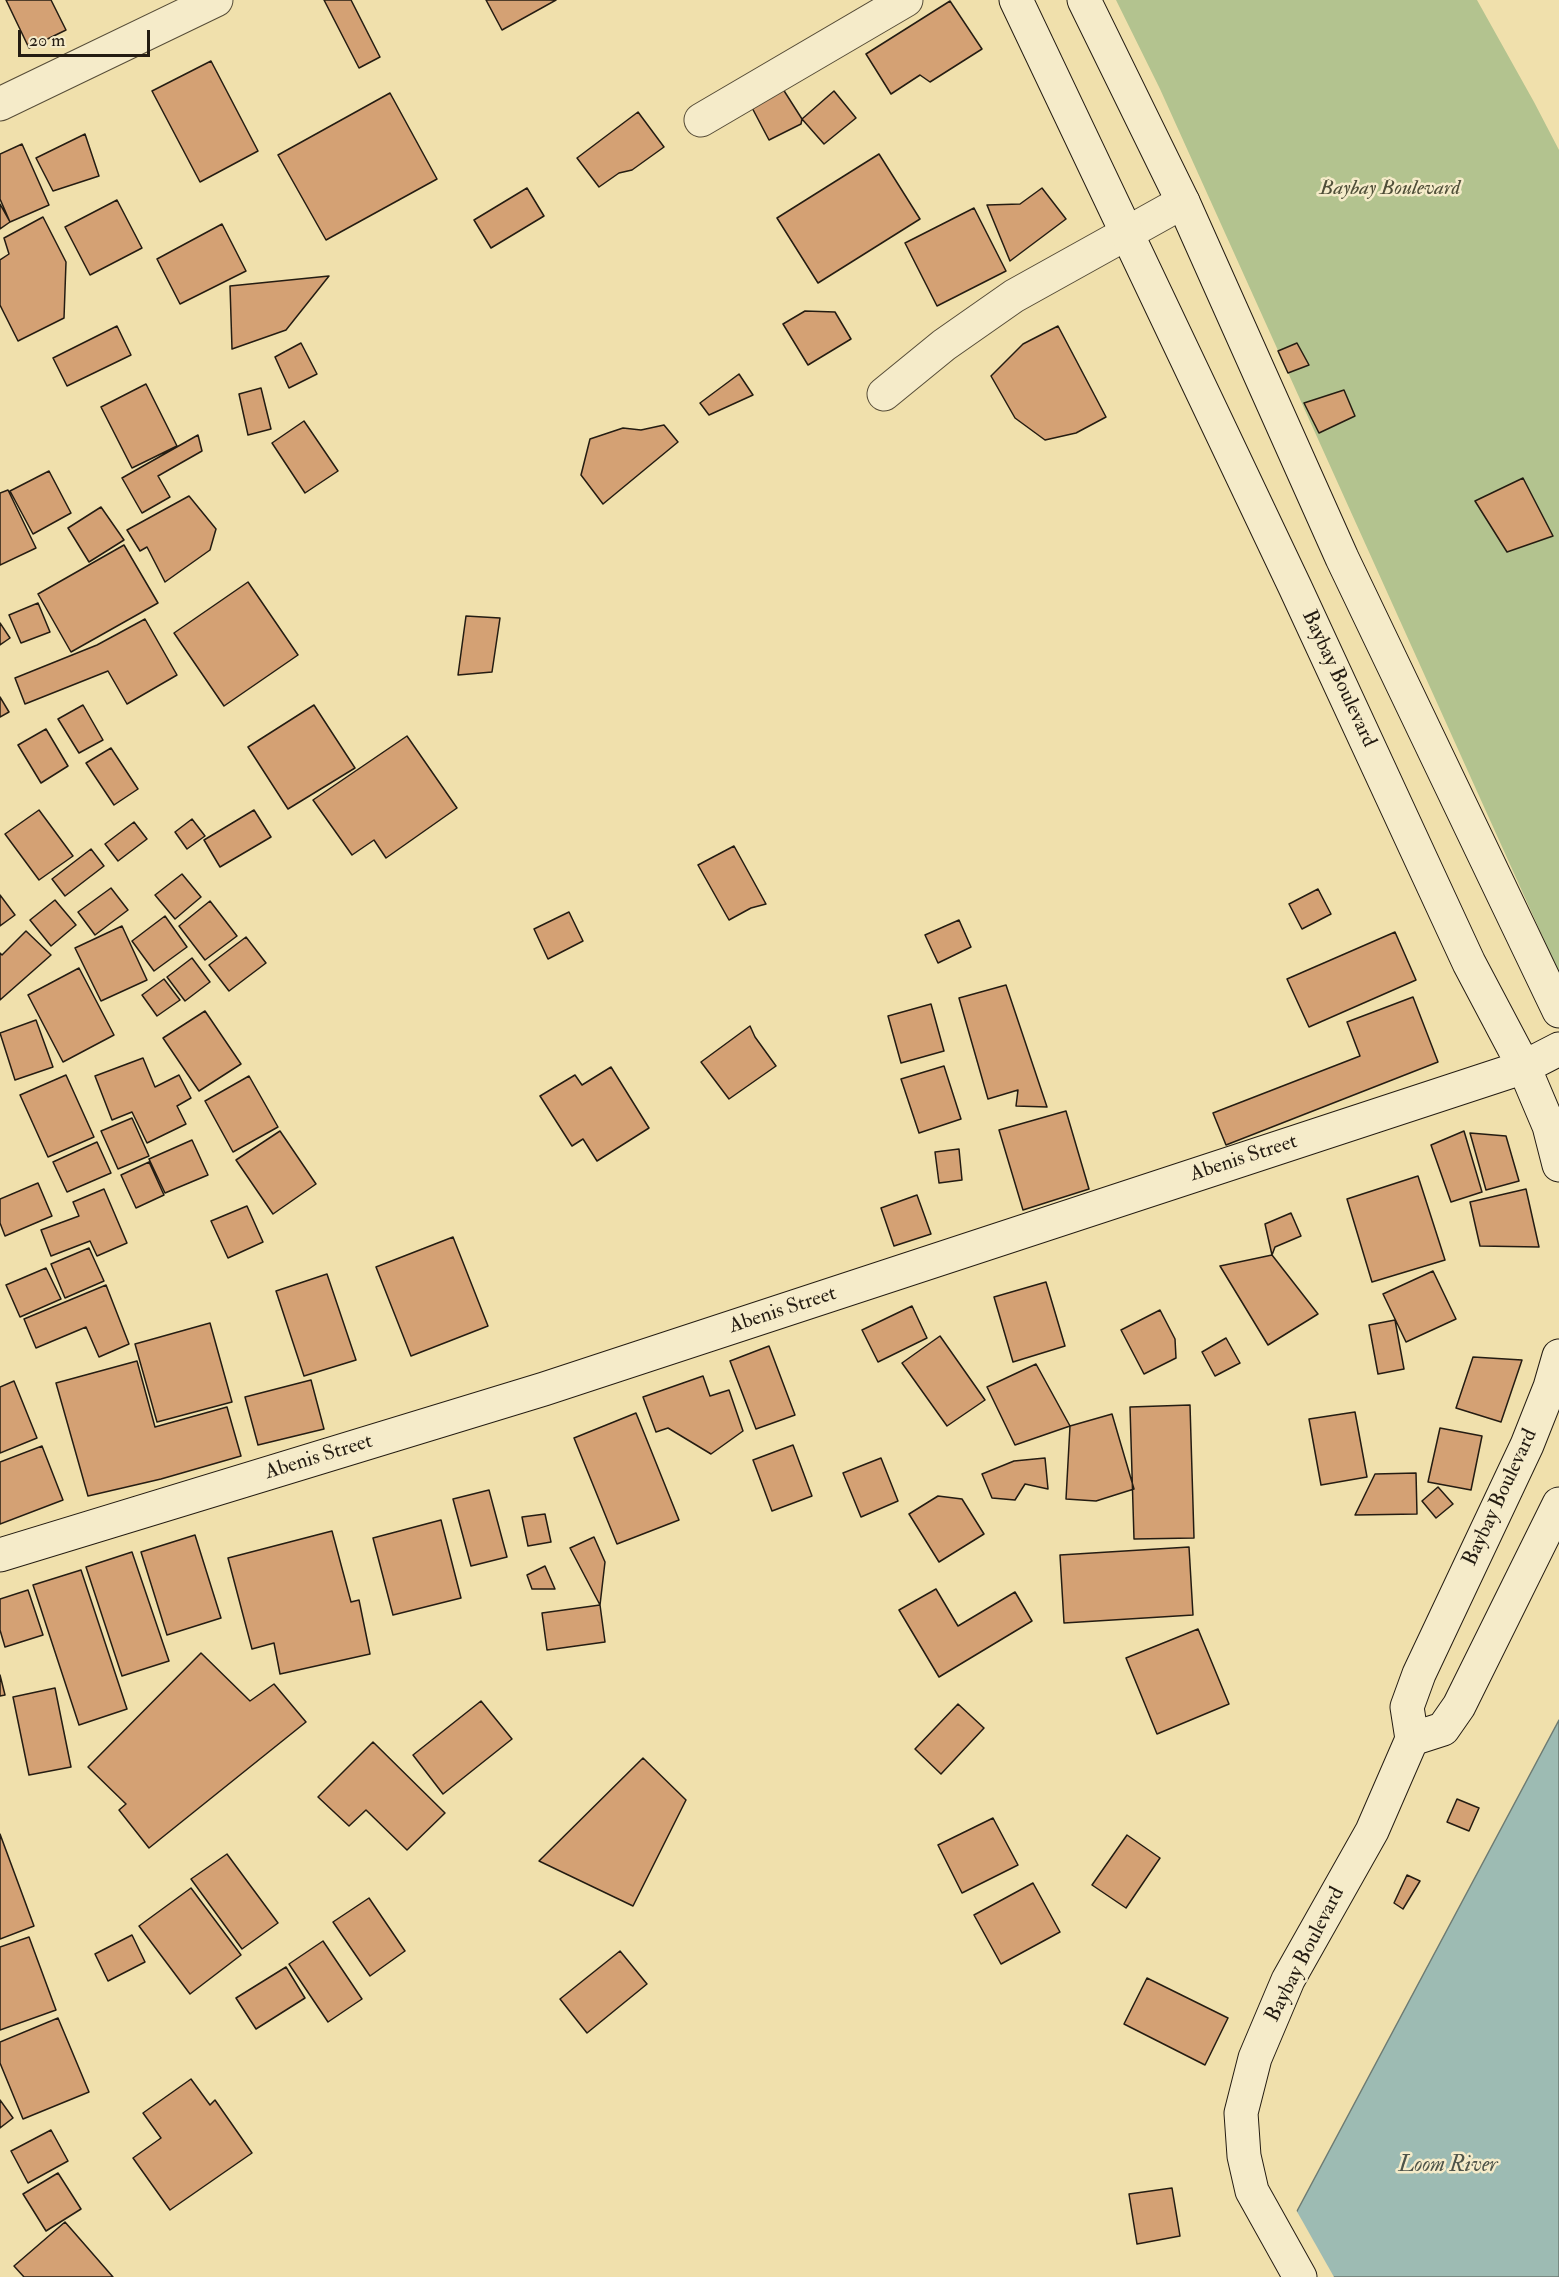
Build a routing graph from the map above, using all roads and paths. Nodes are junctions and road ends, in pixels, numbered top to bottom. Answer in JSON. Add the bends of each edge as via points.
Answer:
{"nodes":[{"id":1,"x":216,"y":0,"type":"edge"},
{"id":2,"x":906,"y":0,"type":"edge"},
{"id":3,"x":1016,"y":0,"type":"edge"},
{"id":4,"x":1084,"y":0,"type":"edge"},
{"id":5,"x":0,"y":104,"type":"edge"},
{"id":6,"x":702,"y":120,"type":"dead end"},
{"id":7,"x":1183,"y":202,"type":"junction"},
{"id":8,"x":1127,"y":232,"type":"junction"},
{"id":9,"x":884,"y":394,"type":"dead end"},
{"id":10,"x":1559,"y":1011,"type":"edge"},
{"id":11,"x":1559,"y":1049,"type":"edge"},
{"id":12,"x":1524,"y":1067,"type":"junction"},
{"id":13,"x":1559,"y":1165,"type":"edge"},
{"id":14,"x":1559,"y":1356,"type":"edge"},
{"id":15,"x":1559,"y":1504,"type":"edge"},
{"id":16,"x":0,"y":1555,"type":"edge"},
{"id":17,"x":1412,"y":1739,"type":"junction"},
{"id":18,"x":1300,"y":2277,"type":"edge"}],
"edges":[{"from":1,"to":5,"type":"street"},
{"from":2,"to":6,"type":"street"},
{"from":3,"to":8,"type":"street","name":"Baybay Boulevard"},
{"from":4,"to":7,"type":"street"},
{"from":7,"to":8,"type":"street"},
{"from":7,"to":10,"type":"street","via":[[1342,558]]},
{"from":8,"to":9,"type":"street","via":[[1014,296],[944,345]]},
{"from":8,"to":12,"type":"street","name":"Baybay Boulevard","via":[[1468,963]]},
{"from":11,"to":12,"type":"street","name":"Abenis Street"},
{"from":12,"to":13,"type":"street","name":"Baybay Boulevard","via":[[1549,1126]]},
{"from":12,"to":16,"type":"street","name":"Abenis Street","via":[[544,1389]]},
{"from":14,"to":17,"type":"street","name":"Baybay Boulevard","via":[[1527,1445],[1419,1674],[1407,1707]]},
{"from":15,"to":17,"type":"street","via":[[1459,1706],[1443,1729]]},
{"from":17,"to":18,"type":"street","name":"Baybay Boulevard","via":[[1372,1831],[1288,1980],[1255,2058],[1240,2113],[1252,2191]]}]}
